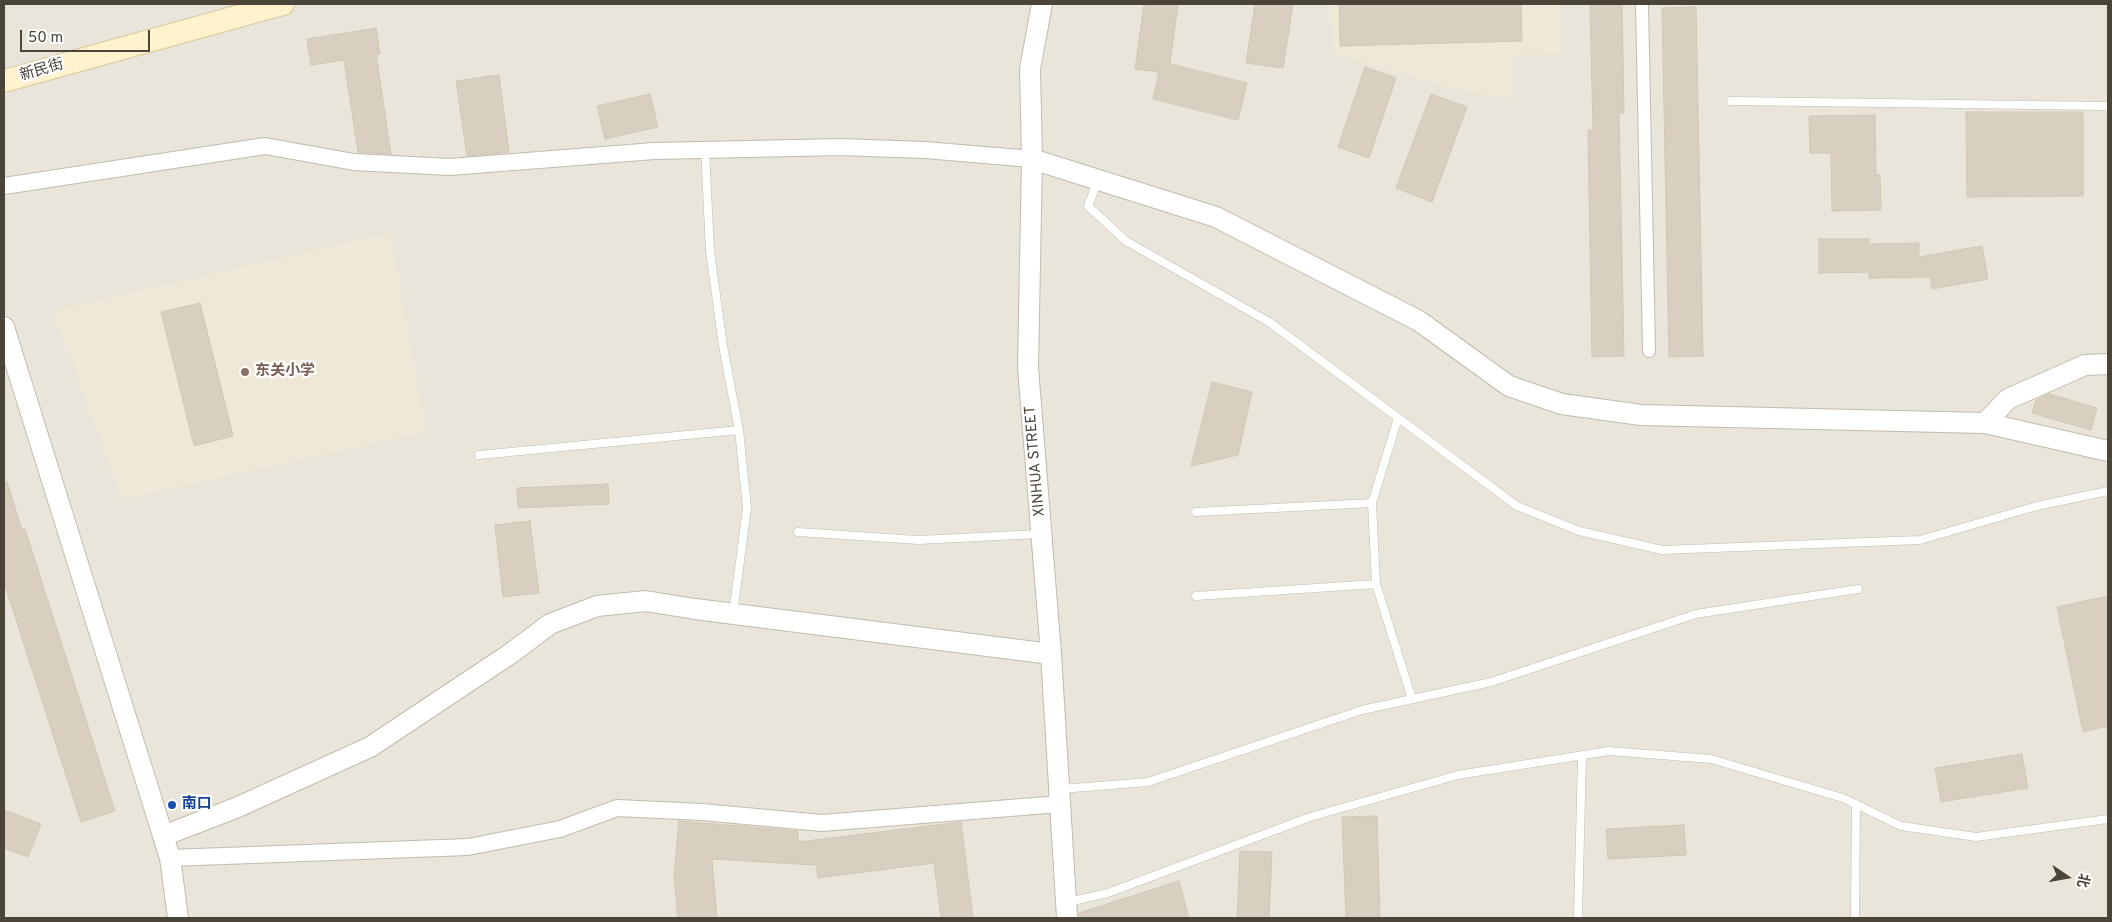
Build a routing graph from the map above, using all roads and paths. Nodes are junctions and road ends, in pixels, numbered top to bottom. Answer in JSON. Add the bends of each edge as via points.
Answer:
{"nodes":[{"id":1,"x":283,"y":4,"type":"edge"},
{"id":2,"x":1042,"y":4,"type":"edge"},
{"id":3,"x":1642,"y":4,"type":"edge"},
{"id":4,"x":4,"y":81,"type":"edge"},
{"id":5,"x":1731,"y":101,"type":"dead end"},
{"id":6,"x":2108,"y":106,"type":"edge"},
{"id":7,"x":706,"y":150,"type":"junction"},
{"id":8,"x":1032,"y":160,"type":"junction"},
{"id":9,"x":1098,"y":180,"type":"junction"},
{"id":10,"x":4,"y":186,"type":"edge"},
{"id":11,"x":4,"y":327,"type":"edge"},
{"id":12,"x":1649,"y":351,"type":"dead end"},
{"id":13,"x":2108,"y":364,"type":"edge"},
{"id":14,"x":1398,"y":418,"type":"junction"},
{"id":15,"x":1985,"y":423,"type":"junction"},
{"id":16,"x":739,"y":430,"type":"junction"},
{"id":17,"x":2108,"y":451,"type":"edge"},
{"id":18,"x":479,"y":455,"type":"dead end"},
{"id":19,"x":2108,"y":491,"type":"edge"},
{"id":20,"x":1372,"y":503,"type":"junction"},
{"id":21,"x":1196,"y":512,"type":"dead end"},
{"id":22,"x":798,"y":532,"type":"dead end"},
{"id":23,"x":1042,"y":534,"type":"junction"},
{"id":24,"x":1376,"y":584,"type":"junction"},
{"id":25,"x":1858,"y":589,"type":"dead end"},
{"id":26,"x":1196,"y":596,"type":"dead end"},
{"id":27,"x":733,"y":614,"type":"junction"},
{"id":28,"x":1051,"y":654,"type":"junction"},
{"id":29,"x":1412,"y":699,"type":"junction"},
{"id":30,"x":1582,"y":755,"type":"junction"},
{"id":31,"x":1060,"y":797,"type":"junction"},
{"id":32,"x":1856,"y":804,"type":"junction"},
{"id":33,"x":2108,"y":819,"type":"edge"},
{"id":34,"x":164,"y":836,"type":"junction"},
{"id":35,"x":170,"y":858,"type":"junction"},
{"id":36,"x":1066,"y":910,"type":"edge"},
{"id":37,"x":178,"y":918,"type":"edge"},
{"id":38,"x":1578,"y":918,"type":"edge"},
{"id":39,"x":1855,"y":918,"type":"edge"}],
"edges":[{"from":1,"to":4,"type":"main road","name":"新民街"},
{"from":2,"to":8,"type":"street","name":"XINHUA STREET","via":[[1030,70]]},
{"from":3,"to":12,"type":"street"},
{"from":5,"to":6,"type":"lane"},
{"from":7,"to":8,"type":"street","via":[[841,146]]},
{"from":7,"to":10,"type":"street","via":[[450,167],[354,162],[265,146]]},
{"from":7,"to":16,"type":"lane","via":[[710,251]]},
{"from":8,"to":9,"type":"street"},
{"from":8,"to":23,"type":"street","name":"XINHUA STREET","via":[[1028,368]]},
{"from":9,"to":14,"type":"lane","via":[[1088,206],[1126,241],[1269,322]]},
{"from":9,"to":15,"type":"street","via":[[1216,217],[1419,321],[1509,386],[1562,404],[1641,416]]},
{"from":11,"to":34,"type":"street"},
{"from":13,"to":15,"type":"street","via":[[2085,365],[2008,399]]},
{"from":14,"to":19,"type":"lane","via":[[1517,506],[1580,531],[1662,550],[1920,540],[2037,506]]},
{"from":14,"to":20,"type":"lane"},
{"from":15,"to":17,"type":"street"},
{"from":16,"to":18,"type":"lane"},
{"from":16,"to":27,"type":"lane","via":[[747,508]]},
{"from":20,"to":21,"type":"lane"},
{"from":20,"to":24,"type":"lane"},
{"from":22,"to":23,"type":"lane","via":[[918,540]]},
{"from":23,"to":28,"type":"street","name":"XINHUA STREET"},
{"from":24,"to":26,"type":"lane"},
{"from":24,"to":29,"type":"lane"},
{"from":25,"to":29,"type":"lane","via":[[1696,614],[1491,682]]},
{"from":27,"to":28,"type":"street"},
{"from":27,"to":34,"type":"street","via":[[646,601],[597,606],[559,620],[370,747],[238,807]]},
{"from":28,"to":31,"type":"street","name":"XINHUA STREET"},
{"from":29,"to":31,"type":"lane","via":[[1362,710],[1148,782]]},
{"from":30,"to":32,"type":"lane","via":[[1609,751],[1710,759]]},
{"from":30,"to":36,"type":"lane","via":[[1458,775],[1310,817]]},
{"from":30,"to":38,"type":"lane"},
{"from":31,"to":35,"type":"street","via":[[822,823],[617,808],[560,829],[468,847]]},
{"from":31,"to":36,"type":"street","name":"XINHUA STREET"},
{"from":32,"to":33,"type":"lane","via":[[1901,826],[1976,837]]},
{"from":32,"to":39,"type":"lane"},
{"from":34,"to":35,"type":"street"},
{"from":35,"to":37,"type":"street"}]}
